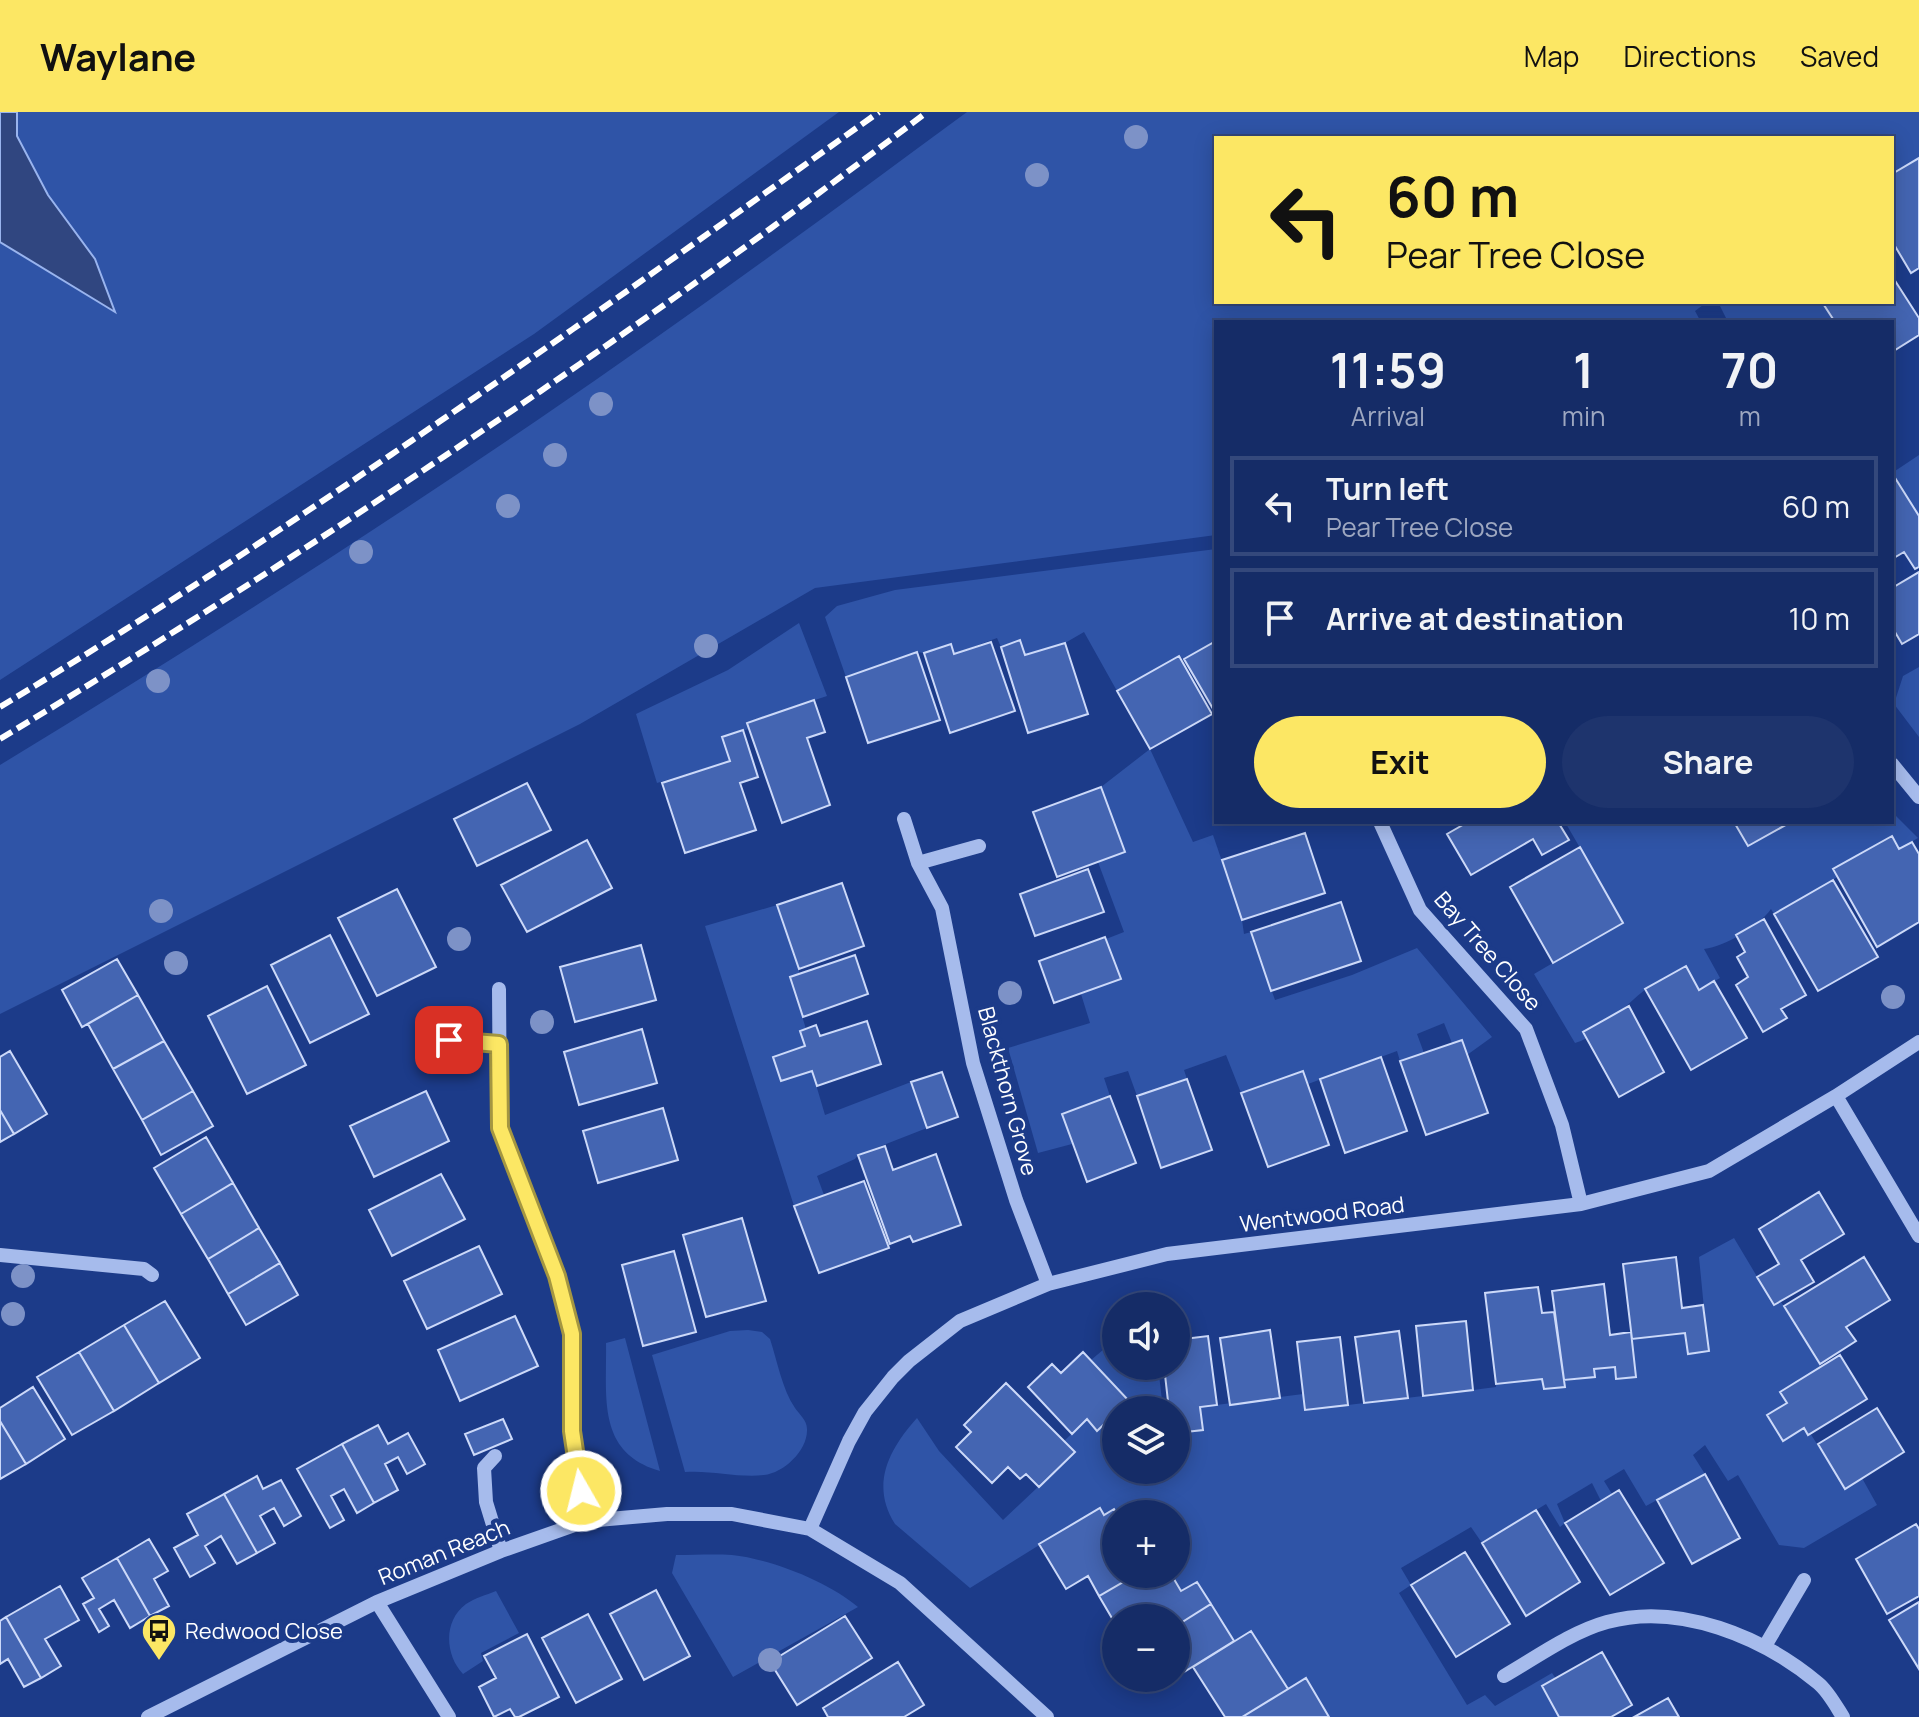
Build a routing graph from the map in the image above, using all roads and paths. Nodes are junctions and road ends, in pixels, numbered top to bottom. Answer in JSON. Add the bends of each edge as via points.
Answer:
{"nodes":[{"id":1,"x":1894,"y":766,"type":"edge"},
{"id":2,"x":1919,"y":797,"type":"edge"},
{"id":3,"x":904,"y":819,"type":"dead end"},
{"id":4,"x":1381,"y":824,"type":"edge"},
{"id":5,"x":979,"y":846,"type":"dead end"},
{"id":6,"x":918,"y":863,"type":"junction"},
{"id":7,"x":499,"y":989,"type":"dead end"},
{"id":8,"x":430,"y":1039,"type":"dead end"},
{"id":9,"x":1919,"y":1042,"type":"edge"},
{"id":10,"x":499,"y":1044,"type":"junction"},
{"id":11,"x":1836,"y":1096,"type":"junction"},
{"id":12,"x":1581,"y":1204,"type":"junction"},
{"id":13,"x":1919,"y":1236,"type":"edge"},
{"id":14,"x":0,"y":1255,"type":"edge"},
{"id":15,"x":148,"y":1272,"type":"dead end"},
{"id":16,"x":1048,"y":1284,"type":"junction"},
{"id":17,"x":495,"y":1456,"type":"dead end"},
{"id":18,"x":586,"y":1521,"type":"junction"},
{"id":19,"x":810,"y":1529,"type":"junction"},
{"id":20,"x":501,"y":1551,"type":"junction"},
{"id":21,"x":1804,"y":1580,"type":"dead end"},
{"id":22,"x":377,"y":1602,"type":"junction"},
{"id":23,"x":1765,"y":1646,"type":"junction"},
{"id":24,"x":1504,"y":1676,"type":"dead end"},
{"id":25,"x":148,"y":1717,"type":"edge"},
{"id":26,"x":449,"y":1717,"type":"edge"},
{"id":27,"x":1047,"y":1717,"type":"edge"},
{"id":28,"x":1843,"y":1717,"type":"edge"}],
"edges":[{"from":1,"to":2,"type":"street"},
{"from":3,"to":6,"type":"street","name":"Blackthorn Grove"},
{"from":4,"to":12,"type":"street","name":"Bay Tree Close","via":[[1420,910],[1526,1029],[1562,1125]]},
{"from":5,"to":6,"type":"street"},
{"from":6,"to":16,"type":"street","name":"Blackthorn Grove","via":[[942,908],[973,1063]]},
{"from":7,"to":10,"type":"street"},
{"from":8,"to":10,"type":"street"},
{"from":9,"to":11,"type":"street","name":"Wentwood Road"},
{"from":10,"to":18,"type":"street","via":[[500,1128],[557,1276],[572,1334],[572,1431]]},
{"from":11,"to":12,"type":"street","name":"Wentwood Road","via":[[1709,1171]]},
{"from":11,"to":13,"type":"street"},
{"from":12,"to":16,"type":"street","name":"Wentwood Road","via":[[1167,1254]]},
{"from":14,"to":15,"type":"street"},
{"from":16,"to":19,"type":"street","name":"Wentwood Road","via":[[960,1321],[893,1377],[849,1441]]},
{"from":17,"to":20,"type":"street","via":[[484,1468],[486,1502]]},
{"from":18,"to":19,"type":"street","name":"Roman Reach","via":[[732,1514]]},
{"from":18,"to":20,"type":"street","name":"Roman Reach"},
{"from":19,"to":27,"type":"street","name":"Roman Reach","via":[[900,1583]]},
{"from":20,"to":22,"type":"street","name":"Roman Reach"},
{"from":21,"to":23,"type":"street"},
{"from":22,"to":25,"type":"street","name":"Roman Reach"},
{"from":22,"to":26,"type":"street"},
{"from":23,"to":24,"type":"street","via":[[1699,1620],[1636,1618],[1590,1627]]},
{"from":23,"to":28,"type":"street","via":[[1820,1684]]}]}
